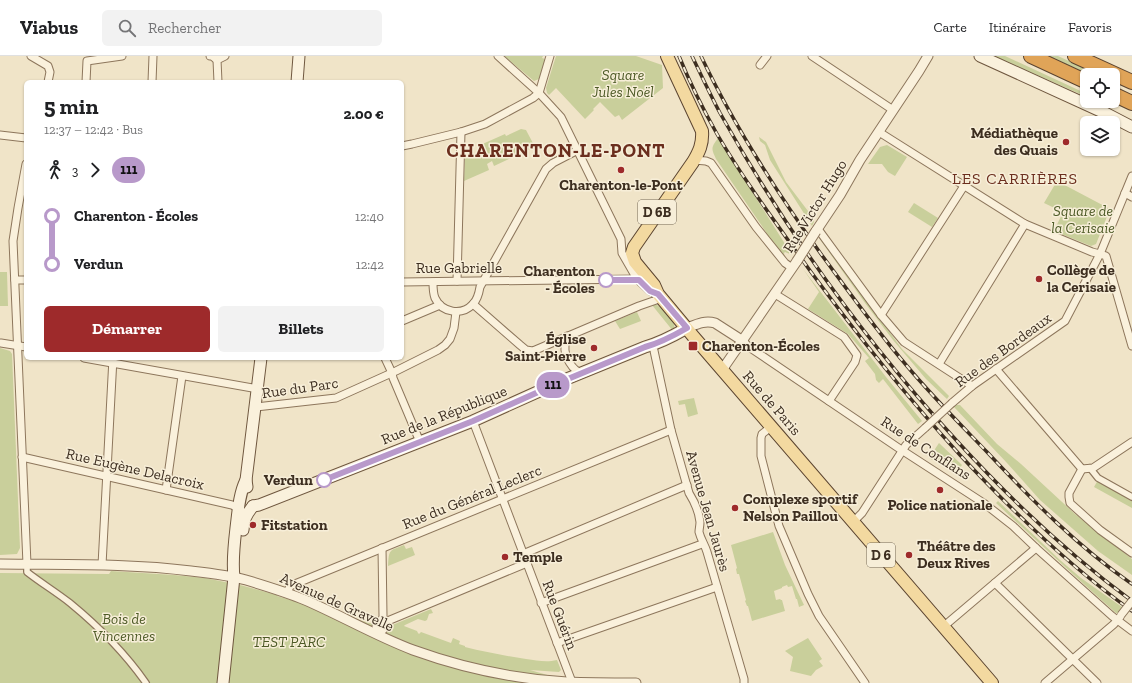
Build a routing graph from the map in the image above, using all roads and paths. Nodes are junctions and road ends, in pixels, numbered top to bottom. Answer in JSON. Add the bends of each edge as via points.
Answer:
{"nodes":[{"id":1,"x":31,"y":56,"type":"edge"},
{"id":2,"x":122,"y":56,"type":"edge"},
{"id":3,"x":153,"y":56,"type":"edge"},
{"id":4,"x":210,"y":56,"type":"edge"},
{"id":5,"x":225,"y":56,"type":"edge"},
{"id":6,"x":299,"y":56,"type":"edge"},
{"id":7,"x":498,"y":56,"type":"edge"},
{"id":8,"x":550,"y":56,"type":"edge"},
{"id":9,"x":667,"y":56,"type":"edge"},
{"id":10,"x":767,"y":56,"type":"edge"},
{"id":11,"x":812,"y":56,"type":"edge"},
{"id":12,"x":928,"y":56,"type":"edge"},
{"id":13,"x":980,"y":56,"type":"edge"},
{"id":14,"x":994,"y":56,"type":"edge"},
{"id":15,"x":1031,"y":56,"type":"edge"},
{"id":16,"x":1075,"y":56,"type":"edge"},
{"id":17,"x":217,"y":60,"type":"junction"},
{"id":18,"x":760,"y":65,"type":"dead end"},
{"id":19,"x":1080,"y":79,"type":"edge"},
{"id":20,"x":48,"y":80,"type":"edge"},
{"id":21,"x":86,"y":80,"type":"edge"},
{"id":22,"x":152,"y":80,"type":"edge"},
{"id":23,"x":218,"y":80,"type":"edge"},
{"id":24,"x":297,"y":80,"type":"edge"},
{"id":25,"x":1132,"y":82,"type":"edge"},
{"id":26,"x":539,"y":93,"type":"junction"},
{"id":27,"x":1080,"y":97,"type":"edge"},
{"id":28,"x":1120,"y":97,"type":"edge"},
{"id":29,"x":1132,"y":103,"type":"edge"},
{"id":30,"x":1105,"y":108,"type":"edge"},
{"id":31,"x":893,"y":110,"type":"junction"},
{"id":32,"x":1132,"y":121,"type":"edge"},
{"id":33,"x":1132,"y":127,"type":"edge"},
{"id":34,"x":461,"y":132,"type":"junction"},
{"id":35,"x":879,"y":132,"type":"junction"},
{"id":36,"x":0,"y":135,"type":"edge"},
{"id":37,"x":24,"y":138,"type":"edge"},
{"id":38,"x":404,"y":146,"type":"edge"},
{"id":39,"x":578,"y":150,"type":"junction"},
{"id":40,"x":694,"y":160,"type":"junction"},
{"id":41,"x":24,"y":175,"type":"edge"},
{"id":42,"x":1132,"y":176,"type":"edge"},
{"id":43,"x":964,"y":186,"type":"junction"},
{"id":44,"x":1125,"y":193,"type":"junction"},
{"id":45,"x":1132,"y":197,"type":"edge"},
{"id":46,"x":18,"y":208,"type":"junction"},
{"id":47,"x":24,"y":208,"type":"edge"},
{"id":48,"x":1025,"y":224,"type":"junction"},
{"id":49,"x":817,"y":230,"type":"junction"},
{"id":50,"x":1100,"y":254,"type":"junction"},
{"id":51,"x":794,"y":265,"type":"junction"},
{"id":52,"x":637,"y":279,"type":"junction"},
{"id":53,"x":15,"y":280,"type":"junction"},
{"id":54,"x":24,"y":280,"type":"edge"},
{"id":55,"x":483,"y":281,"type":"junction"},
{"id":56,"x":404,"y":282,"type":"edge"},
{"id":57,"x":433,"y":282,"type":"junction"},
{"id":58,"x":458,"y":282,"type":"junction"},
{"id":59,"x":775,"y":294,"type":"junction"},
{"id":60,"x":660,"y":296,"type":"junction"},
{"id":61,"x":473,"y":304,"type":"junction"},
{"id":62,"x":440,"y":305,"type":"junction"},
{"id":63,"x":456,"y":312,"type":"junction"},
{"id":64,"x":881,"y":314,"type":"junction"},
{"id":65,"x":404,"y":320,"type":"edge"},
{"id":66,"x":687,"y":328,"type":"junction"},
{"id":67,"x":567,"y":336,"type":"junction"},
{"id":68,"x":742,"y":341,"type":"junction"},
{"id":69,"x":1,"y":343,"type":"dead end"},
{"id":70,"x":18,"y":346,"type":"junction"},
{"id":71,"x":653,"y":346,"type":"junction"},
{"id":72,"x":1132,"y":346,"type":"edge"},
{"id":73,"x":24,"y":347,"type":"edge"},
{"id":74,"x":261,"y":360,"type":"edge"},
{"id":75,"x":386,"y":360,"type":"edge"},
{"id":76,"x":113,"y":361,"type":"edge"},
{"id":77,"x":939,"y":364,"type":"junction"},
{"id":78,"x":996,"y":369,"type":"junction"},
{"id":79,"x":722,"y":370,"type":"junction"},
{"id":80,"x":392,"y":373,"type":"junction"},
{"id":81,"x":583,"y":373,"type":"junction"},
{"id":82,"x":182,"y":376,"type":"junction"},
{"id":83,"x":972,"y":386,"type":"junction"},
{"id":84,"x":258,"y":389,"type":"junction"},
{"id":85,"x":829,"y":401,"type":"junction"},
{"id":86,"x":256,"y":407,"type":"junction"},
{"id":87,"x":473,"y":421,"type":"junction"},
{"id":88,"x":771,"y":427,"type":"junction"},
{"id":89,"x":671,"y":430,"type":"junction"},
{"id":90,"x":420,"y":442,"type":"junction"},
{"id":91,"x":1132,"y":442,"type":"edge"},
{"id":92,"x":903,"y":450,"type":"junction"},
{"id":93,"x":22,"y":457,"type":"junction"},
{"id":94,"x":1090,"y":468,"type":"junction"},
{"id":95,"x":1082,"y":469,"type":"junction"},
{"id":96,"x":107,"y":476,"type":"junction"},
{"id":97,"x":246,"y":480,"type":"junction"},
{"id":98,"x":687,"y":486,"type":"junction"},
{"id":99,"x":166,"y":490,"type":"junction"},
{"id":100,"x":1132,"y":497,"type":"edge"},
{"id":101,"x":502,"y":499,"type":"junction"},
{"id":102,"x":240,"y":506,"type":"junction"},
{"id":103,"x":253,"y":506,"type":"junction"},
{"id":104,"x":244,"y":521,"type":"junction"},
{"id":105,"x":853,"y":522,"type":"junction"},
{"id":106,"x":701,"y":540,"type":"junction"},
{"id":107,"x":382,"y":548,"type":"junction"},
{"id":108,"x":1036,"y":548,"type":"junction"},
{"id":109,"x":1132,"y":553,"type":"edge"},
{"id":110,"x":523,"y":554,"type":"junction"},
{"id":111,"x":527,"y":563,"type":"junction"},
{"id":112,"x":0,"y":564,"type":"edge"},
{"id":113,"x":27,"y":564,"type":"junction"},
{"id":114,"x":102,"y":565,"type":"junction"},
{"id":115,"x":234,"y":577,"type":"junction"},
{"id":116,"x":995,"y":583,"type":"junction"},
{"id":117,"x":717,"y":587,"type":"junction"},
{"id":118,"x":287,"y":593,"type":"junction"},
{"id":119,"x":1132,"y":601,"type":"edge"},
{"id":120,"x":541,"y":603,"type":"junction"},
{"id":121,"x":1119,"y":618,"type":"junction"},
{"id":122,"x":385,"y":620,"type":"junction"},
{"id":123,"x":943,"y":627,"type":"junction"},
{"id":124,"x":1132,"y":631,"type":"edge"},
{"id":125,"x":378,"y":635,"type":"junction"},
{"id":126,"x":557,"y":643,"type":"junction"},
{"id":127,"x":1072,"y":659,"type":"junction"},
{"id":128,"x":572,"y":682,"type":"edge"},
{"id":129,"x":146,"y":683,"type":"edge"},
{"id":130,"x":223,"y":683,"type":"edge"},
{"id":131,"x":636,"y":683,"type":"edge"},
{"id":132,"x":744,"y":683,"type":"edge"},
{"id":133,"x":865,"y":683,"type":"edge"},
{"id":134,"x":992,"y":683,"type":"edge"},
{"id":135,"x":1045,"y":683,"type":"edge"},
{"id":136,"x":1097,"y":683,"type":"edge"}],
"edges":[{"from":1,"to":20,"type":"street","via":[[48,66]]},
{"from":2,"to":21,"type":"street","via":[[87,61]]},
{"from":3,"to":22,"type":"street"},
{"from":4,"to":17,"type":"street"},
{"from":5,"to":17,"type":"street"},
{"from":6,"to":24,"type":"main road"},
{"from":7,"to":26,"type":"street","name":"Rue de Paris"},
{"from":8,"to":26,"type":"street"},
{"from":9,"to":40,"type":"main road","number":"D 6B","via":[[702,131],[701,148]]},
{"from":10,"to":18,"type":"street"},
{"from":11,"to":31,"type":"street"},
{"from":12,"to":31,"type":"street","name":"Rue Victor Hugo"},
{"from":13,"to":33,"type":"main road"},
{"from":14,"to":27,"type":"main road"},
{"from":15,"to":19,"type":"highway"},
{"from":16,"to":25,"type":"highway"},
{"from":17,"to":23,"type":"street"},
{"from":26,"to":34,"type":"street","via":[[485,124]]},
{"from":26,"to":39,"type":"street","name":"Rue de Paris","via":[[561,117]]},
{"from":28,"to":29,"type":"highway"},
{"from":30,"to":32,"type":"main road"},
{"from":31,"to":35,"type":"street","name":"Rue Victor Hugo"},
{"from":34,"to":38,"type":"street"},
{"from":34,"to":58,"type":"street"},
{"from":35,"to":43,"type":"street"},
{"from":35,"to":49,"type":"street","name":"Rue Victor Hugo"},
{"from":36,"to":37,"type":"street"},
{"from":39,"to":52,"type":"street","name":"Rue de Paris","via":[[621,239],[622,253]]},
{"from":39,"to":55,"type":"street","via":[[553,163],[546,170]]},
{"from":40,"to":51,"type":"street","via":[[711,163],[785,263]]},
{"from":40,"to":60,"type":"main road","number":"D 6B","via":[[633,250],[635,262]]},
{"from":41,"to":46,"type":"street"},
{"from":42,"to":44,"type":"street","name":"Rue des Bordeaux"},
{"from":43,"to":48,"type":"street"},
{"from":43,"to":64,"type":"street"},
{"from":44,"to":45,"type":"street"},
{"from":44,"to":50,"type":"street","name":"Rue des Bordeaux"},
{"from":46,"to":47,"type":"street"},
{"from":46,"to":53,"type":"street","via":[[13,241]]},
{"from":48,"to":50,"type":"street"},
{"from":48,"to":77,"type":"street"},
{"from":49,"to":51,"type":"street","name":"Rue Victor Hugo","bridge":true},
{"from":49,"to":64,"type":"street"},
{"from":50,"to":72,"type":"street","via":[[1108,260]]},
{"from":50,"to":78,"type":"street","name":"Rue des Bordeaux","via":[[1065,321]]},
{"from":51,"to":59,"type":"street","name":"Rue Victor Hugo"},
{"from":52,"to":55,"type":"street","name":"Rue Gabrielle"},
{"from":52,"to":60,"type":"street","name":"Rue de Paris"},
{"from":53,"to":54,"type":"street"},
{"from":53,"to":70,"type":"street"},
{"from":55,"to":58,"type":"street","name":"Rue Gabrielle"},
{"from":55,"to":61,"type":"street"},
{"from":56,"to":57,"type":"street","name":"Rue Gabrielle"},
{"from":57,"to":58,"type":"street","name":"Rue Gabrielle"},
{"from":57,"to":62,"type":"street","via":[[435,298]]},
{"from":59,"to":68,"type":"street","name":"Rue Victor Hugo"},
{"from":59,"to":85,"type":"street","via":[[844,337],[857,355],[856,362]]},
{"from":60,"to":66,"type":"main road","name":"Rue de Paris","number":"D 6B"},
{"from":60,"to":67,"type":"street"},
{"from":61,"to":63,"type":"street"},
{"from":61,"to":67,"type":"street","via":[[526,350],[533,351]]},
{"from":62,"to":63,"type":"street"},
{"from":62,"to":65,"type":"street"},
{"from":63,"to":80,"type":"street","name":"Rue du Parc","via":[[454,328],[445,345]]},
{"from":64,"to":77,"type":"street","via":[[904,342]]},
{"from":66,"to":68,"type":"street","name":"Rue de Conflans","via":[[706,322],[715,323]]},
{"from":66,"to":71,"type":"main road","name":"Rue de la République"},
{"from":66,"to":79,"type":"main road","name":"Rue de Paris","number":"D 6"},
{"from":67,"to":81,"type":"street","via":[[565,352],[574,368]]},
{"from":68,"to":79,"type":"street","name":"Rue Victor Hugo"},
{"from":68,"to":85,"type":"street","name":"Rue de Conflans"},
{"from":69,"to":70,"type":"street"},
{"from":70,"to":73,"type":"street"},
{"from":70,"to":93,"type":"street"},
{"from":71,"to":81,"type":"main road","name":"Rue de la République"},
{"from":71,"to":89,"type":"street","name":"Avenue Jean Jaurès"},
{"from":74,"to":84,"type":"main road"},
{"from":75,"to":80,"type":"street"},
{"from":76,"to":82,"type":"street"},
{"from":76,"to":96,"type":"street"},
{"from":77,"to":83,"type":"street"},
{"from":78,"to":83,"type":"street","name":"Rue des Bordeaux"},
{"from":78,"to":95,"type":"street"},
{"from":79,"to":88,"type":"main road","name":"Rue de Paris","number":"D 6"},
{"from":80,"to":86,"type":"street","name":"Rue du Parc","via":[[336,398]]},
{"from":80,"to":90,"type":"street"},
{"from":81,"to":87,"type":"main road","name":"Rue de la République"},
{"from":82,"to":84,"type":"street"},
{"from":82,"to":99,"type":"street"},
{"from":83,"to":92,"type":"street","name":"Rue des Bordeaux","bridge":true},
{"from":84,"to":86,"type":"main road"},
{"from":85,"to":92,"type":"street","name":"Rue de Conflans"},
{"from":86,"to":97,"type":"main road"},
{"from":87,"to":90,"type":"main road","name":"Rue de la République"},
{"from":87,"to":101,"type":"street","name":"Rue Guérin"},
{"from":88,"to":105,"type":"main road","name":"Rue de Paris","number":"D 6"},
{"from":88,"to":133,"type":"street","via":[[762,434],[761,456],[779,526],[819,616]]},
{"from":89,"to":98,"type":"street","name":"Avenue Jean Jaurès"},
{"from":89,"to":101,"type":"street","name":"Rue du Général Leclerc"},
{"from":90,"to":103,"type":"main road","name":"Rue de la République"},
{"from":91,"to":94,"type":"street"},
{"from":92,"to":105,"type":"street","name":"Rue des Bordeaux","via":[[862,513]]},
{"from":92,"to":108,"type":"street","name":"Rue de Conflans","via":[[985,504]]},
{"from":93,"to":96,"type":"street","name":"Rue Eugène Delacroix"},
{"from":93,"to":113,"type":"street"},
{"from":94,"to":95,"type":"street"},
{"from":94,"to":100,"type":"street","via":[[1098,478]]},
{"from":95,"to":109,"type":"street","via":[[1069,493],[1070,503],[1100,530]]},
{"from":96,"to":99,"type":"street","name":"Rue Eugène Delacroix"},
{"from":96,"to":114,"type":"street"},
{"from":97,"to":102,"type":"main road"},
{"from":97,"to":103,"type":"main road","via":[[246,498]]},
{"from":98,"to":106,"type":"street","name":"Avenue Jean Jaurès","via":[[700,524]]},
{"from":98,"to":110,"type":"street"},
{"from":99,"to":102,"type":"street","name":"Rue Eugène Delacroix"},
{"from":101,"to":107,"type":"street","name":"Rue du Général Leclerc"},
{"from":101,"to":110,"type":"street","name":"Rue Guérin"},
{"from":102,"to":104,"type":"street"},
{"from":102,"to":115,"type":"main road","via":[[232,564]]},
{"from":103,"to":104,"type":"main road"},
{"from":104,"to":115,"type":"main road","via":[[239,565]]},
{"from":105,"to":123,"type":"main road","name":"Rue de Paris","number":"D 6"},
{"from":106,"to":117,"type":"street","name":"Avenue Jean Jaurès","via":[[706,548]]},
{"from":106,"to":120,"type":"street"},
{"from":107,"to":118,"type":"street","name":"Rue du Général Leclerc","via":[[290,586]]},
{"from":107,"to":122,"type":"street"},
{"from":108,"to":116,"type":"street"},
{"from":108,"to":121,"type":"street","name":"Rue de Conflans"},
{"from":110,"to":111,"type":"street","name":"Rue Guérin"},
{"from":111,"to":120,"type":"street","name":"Rue Guérin"},
{"from":111,"to":122,"type":"street"},
{"from":112,"to":113,"type":"street","name":"Avenue de Gravelle"},
{"from":113,"to":114,"type":"street","name":"Avenue de Gravelle"},
{"from":113,"to":129,"type":"street","via":[[28,572],[69,603],[106,636]]},
{"from":114,"to":115,"type":"street","name":"Avenue de Gravelle","via":[[168,568]]},
{"from":115,"to":118,"type":"street","name":"Avenue de Gravelle"},
{"from":115,"to":130,"type":"main road"},
{"from":116,"to":123,"type":"street"},
{"from":116,"to":127,"type":"street"},
{"from":117,"to":126,"type":"street"},
{"from":117,"to":132,"type":"street","name":"Avenue Jean Jaurès"},
{"from":118,"to":125,"type":"street","name":"Avenue de Gravelle"},
{"from":119,"to":121,"type":"street","bridge":true},
{"from":120,"to":126,"type":"street","name":"Rue Guérin"},
{"from":121,"to":124,"type":"street","name":"Rue de Conflans"},
{"from":121,"to":127,"type":"street"},
{"from":122,"to":125,"type":"street","via":[[384,630]]},
{"from":123,"to":134,"type":"main road","name":"Rue de Paris","number":"D 6"},
{"from":125,"to":128,"type":"street","name":"Avenue de Gravelle","via":[[412,650],[464,666],[509,676]]},
{"from":126,"to":128,"type":"street","name":"Rue Guérin"},
{"from":127,"to":135,"type":"street"},
{"from":127,"to":136,"type":"street"},
{"from":128,"to":131,"type":"street","name":"Avenue de Gravelle"}]}
